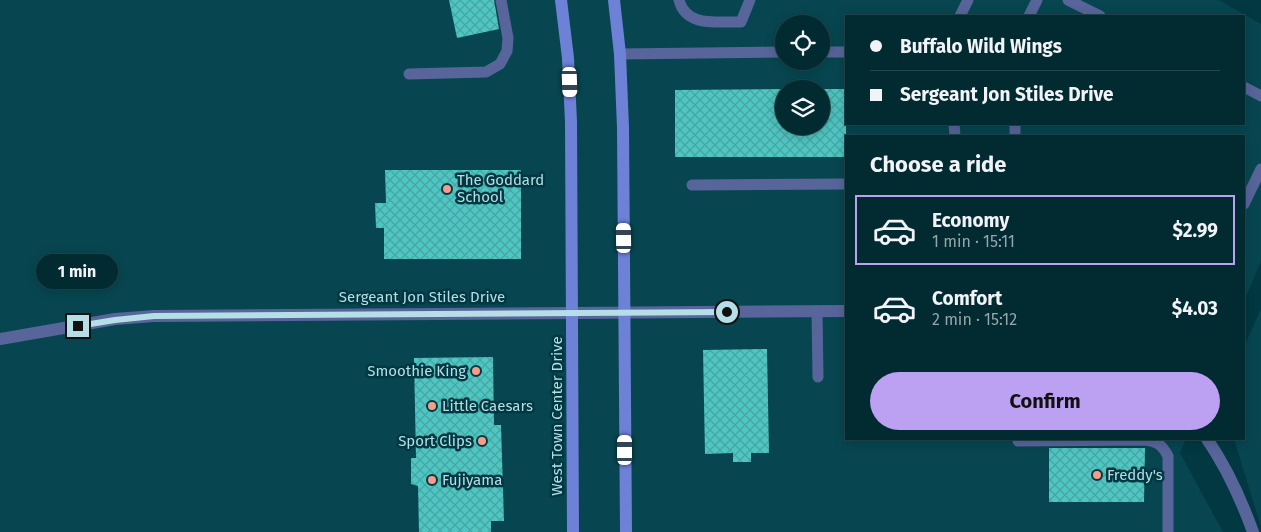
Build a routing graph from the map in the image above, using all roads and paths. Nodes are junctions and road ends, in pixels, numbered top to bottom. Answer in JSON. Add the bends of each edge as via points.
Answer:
{"nodes":[{"id":1,"x":501,"y":0,"type":"edge"},
{"id":2,"x":561,"y":0,"type":"edge"},
{"id":3,"x":614,"y":0,"type":"edge"},
{"id":4,"x":679,"y":0,"type":"edge"},
{"id":5,"x":750,"y":0,"type":"edge"},
{"id":6,"x":968,"y":0,"type":"edge"},
{"id":7,"x":1037,"y":0,"type":"edge"},
{"id":8,"x":1068,"y":0,"type":"edge"},
{"id":9,"x":960,"y":15,"type":"edge"},
{"id":10,"x":1030,"y":15,"type":"edge"},
{"id":11,"x":1098,"y":15,"type":"edge"},
{"id":12,"x":775,"y":52,"type":"edge"},
{"id":13,"x":830,"y":52,"type":"edge"},
{"id":14,"x":845,"y":52,"type":"edge"},
{"id":15,"x":620,"y":54,"type":"junction"},
{"id":16,"x":409,"y":74,"type":"dead end"},
{"id":17,"x":1245,"y":88,"type":"edge"},
{"id":18,"x":1261,"y":96,"type":"edge"},
{"id":19,"x":1261,"y":169,"type":"edge"},
{"id":20,"x":845,"y":184,"type":"edge"},
{"id":21,"x":692,"y":185,"type":"dead end"},
{"id":22,"x":1245,"y":202,"type":"edge"},
{"id":23,"x":817,"y":311,"type":"junction"},
{"id":24,"x":845,"y":311,"type":"edge"},
{"id":25,"x":572,"y":312,"type":"junction"},
{"id":26,"x":625,"y":312,"type":"junction"},
{"id":27,"x":0,"y":339,"type":"edge"},
{"id":28,"x":818,"y":377,"type":"dead end"},
{"id":29,"x":1208,"y":440,"type":"edge"},
{"id":30,"x":1018,"y":441,"type":"dead end"},
{"id":31,"x":573,"y":532,"type":"edge"},
{"id":32,"x":626,"y":532,"type":"edge"},
{"id":33,"x":1168,"y":532,"type":"edge"},
{"id":34,"x":1253,"y":532,"type":"edge"}],
"edges":[{"from":1,"to":16,"type":"lane","via":[[508,43],[505,58],[500,64],[486,72]]},
{"from":2,"to":25,"type":"street","name":"West Town Center Drive","via":[[570,98]]},
{"from":3,"to":15,"type":"street"},
{"from":4,"to":5,"type":"lane","via":[[681,9],[696,20],[741,22]]},
{"from":6,"to":9,"type":"lane"},
{"from":7,"to":10,"type":"lane"},
{"from":8,"to":11,"type":"lane"},
{"from":12,"to":15,"type":"lane"},
{"from":13,"to":14,"type":"lane"},
{"from":15,"to":26,"type":"street"},
{"from":17,"to":18,"type":"lane"},
{"from":19,"to":22,"type":"lane"},
{"from":20,"to":21,"type":"lane"},
{"from":23,"to":24,"type":"street","name":"Sergeant Jon Stiles Drive"},
{"from":23,"to":26,"type":"street","name":"Sergeant Jon Stiles Drive"},
{"from":23,"to":28,"type":"lane"},
{"from":25,"to":26,"type":"street","name":"Sergeant Jon Stiles Drive"},
{"from":25,"to":27,"type":"street","name":"Sergeant Jon Stiles Drive","via":[[148,316]]},
{"from":25,"to":31,"type":"street","name":"West Town Center Drive"},
{"from":26,"to":32,"type":"street"},
{"from":29,"to":34,"type":"street","via":[[1221,459]]},
{"from":30,"to":33,"type":"lane","via":[[1157,442],[1168,456]]}]}
